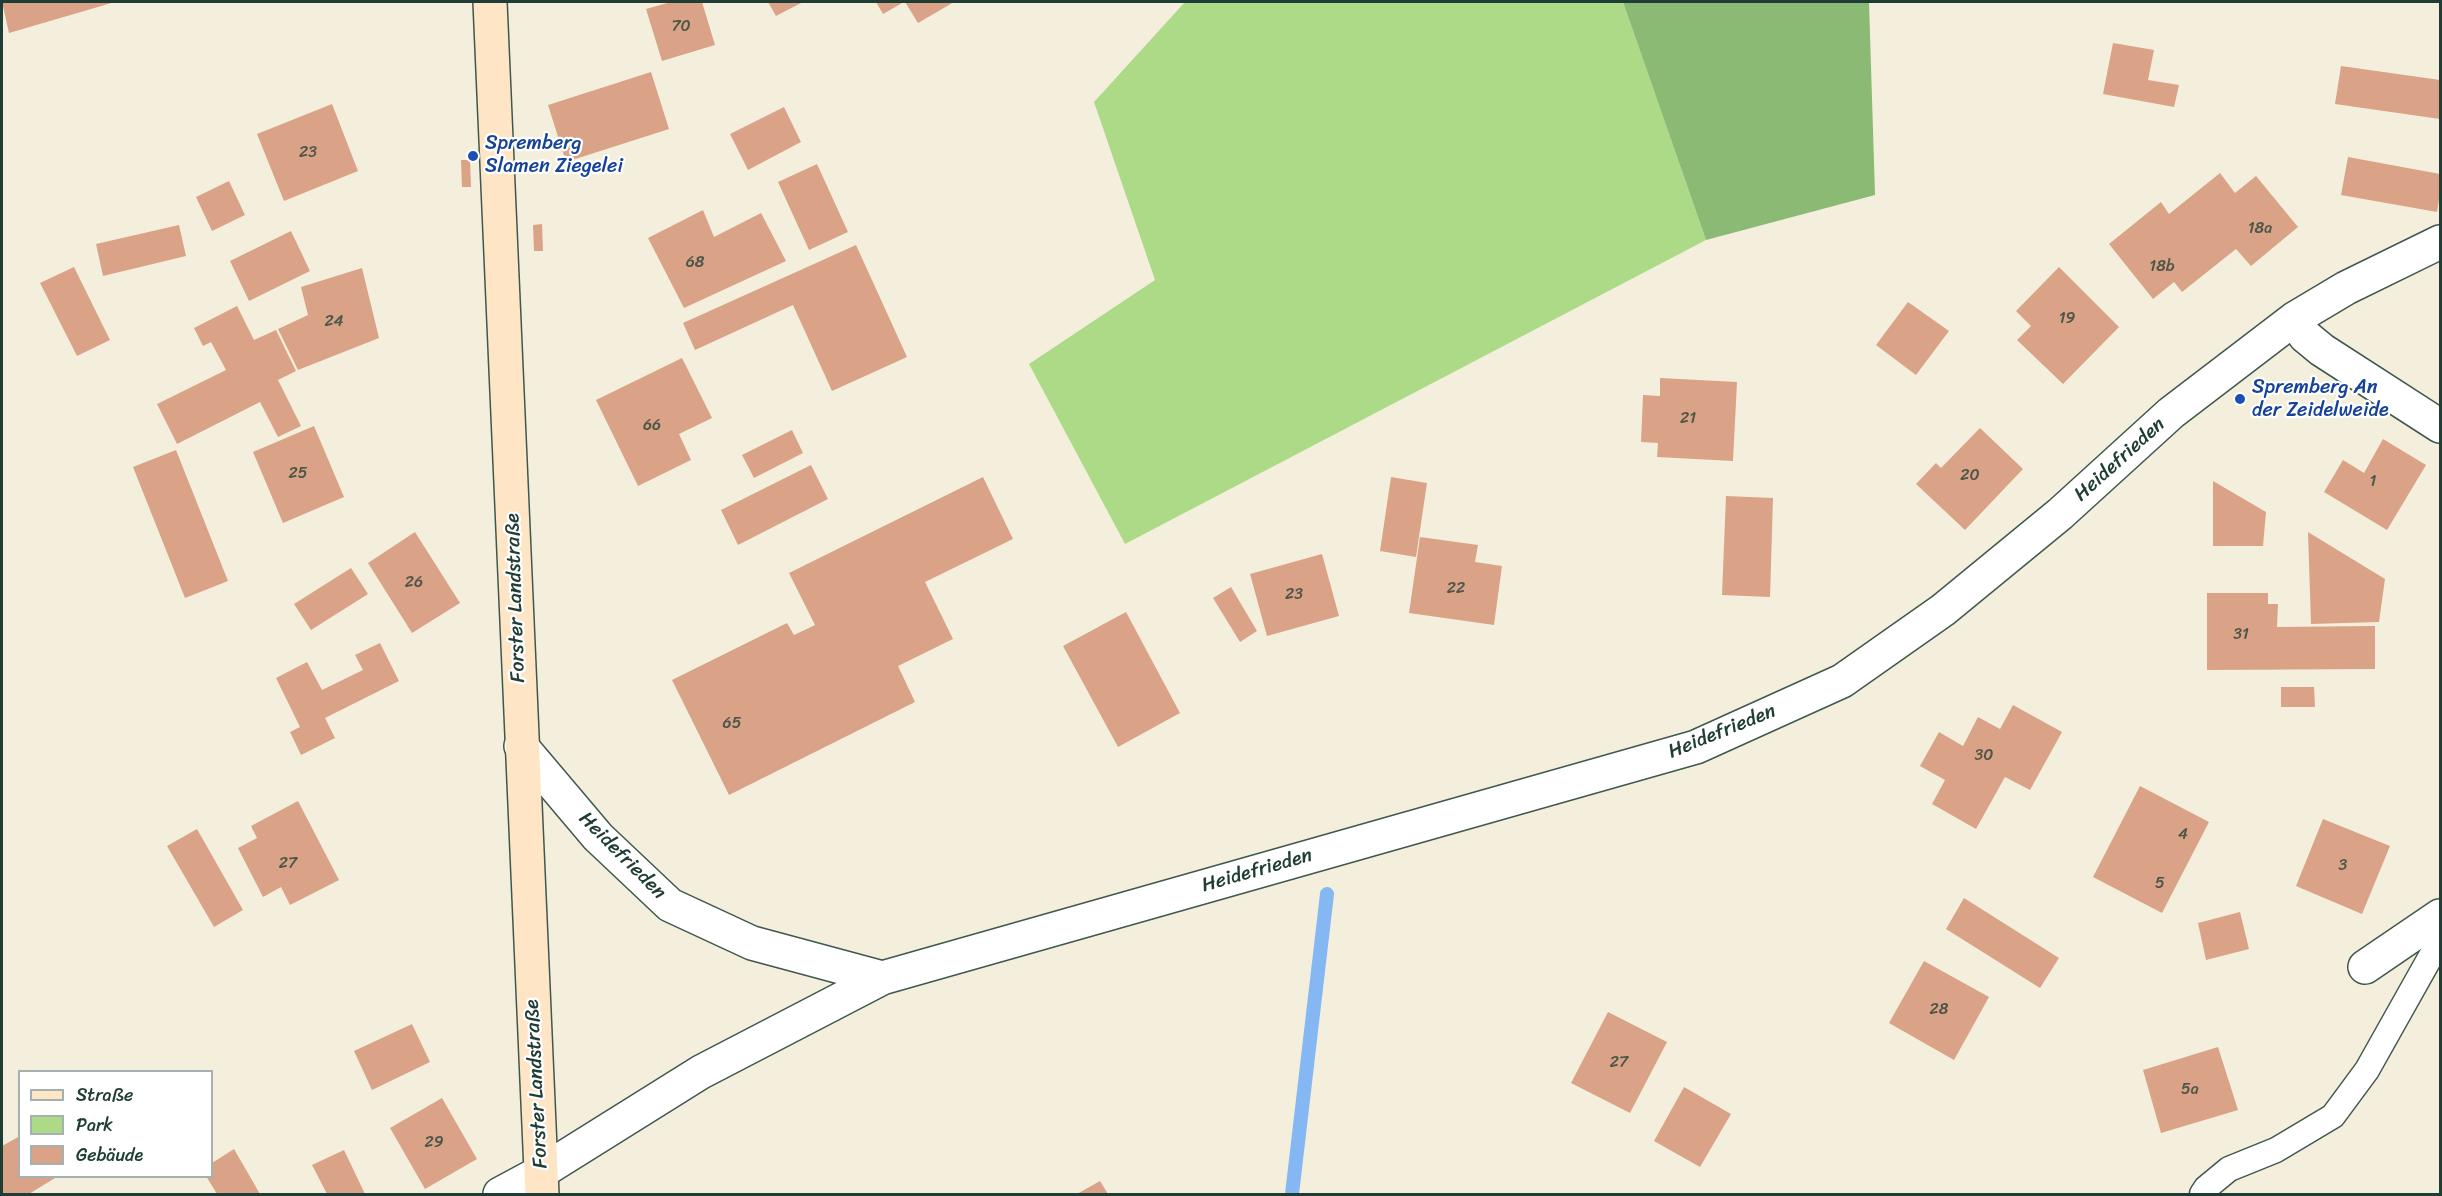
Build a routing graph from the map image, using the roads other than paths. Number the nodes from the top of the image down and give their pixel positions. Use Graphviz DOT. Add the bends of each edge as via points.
graph roads {
  1 [pos="490,2"];
  2 [pos="2440,242"];
  3 [pos="2294,320"];
  4 [pos="2440,426"];
  5 [pos="521,746"];
  6 [pos="2440,916"];
  7 [pos="2440,940"];
  8 [pos="2365,967"];
  9 [pos="882,978"];
  10 [pos="542,1183"];
  11 [pos="500,1194"];
  12 [pos="2202,1194"];
  1 -- 5 [label="main road, Forster Landstraße"];
  2 -- 3 [label="street, Heidefrieden" via="2346,288"];
  3 -- 4 [label="street" via="2322,350"];
  3 -- 9 [label="street, Heidefrieden" via="2171,413 2060,514 1943,610 1842,681 1696,747"];
  5 -- 9 [label="street, Heidefrieden" via="598,837 670,905 752,943"];
  5 -- 10 [label="main road, Forster Landstraße"];
  6 -- 8 [label="street"];
  7 -- 12 [label="lane" via="2367,1070 2332,1116 2276,1150 2229,1169"];
  9 -- 10 [label="street, Heidefrieden" via="701,1072"];
  10 -- 11 [label="street, Heidefrieden"];
}
